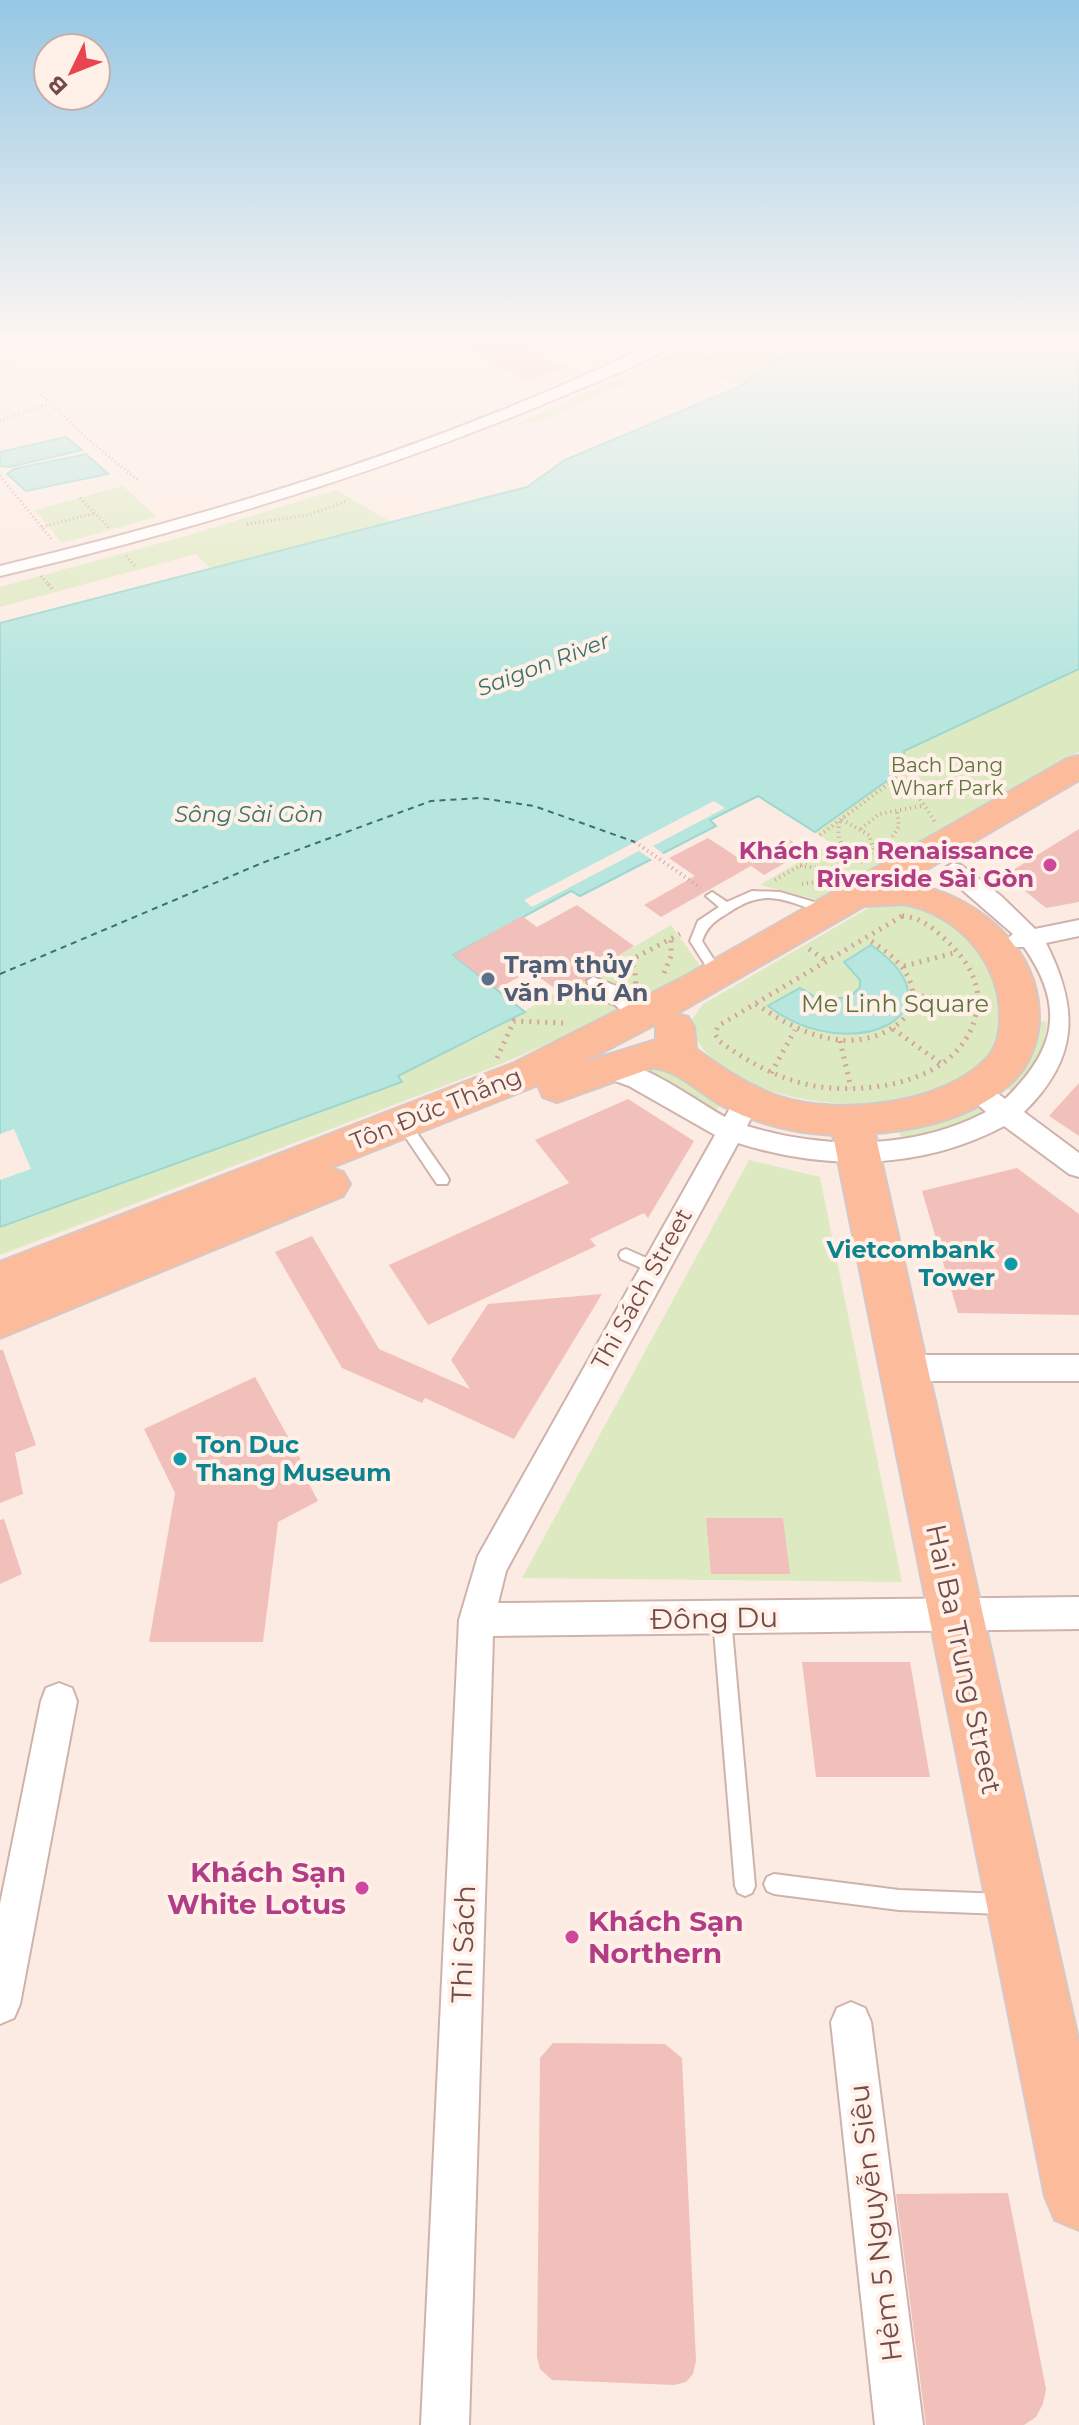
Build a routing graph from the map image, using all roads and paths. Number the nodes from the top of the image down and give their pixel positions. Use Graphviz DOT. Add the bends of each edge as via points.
graph roads {
  1 [pos="109,455"];
  2 [pos="395,455"];
  3 [pos="0,476"];
  4 [pos="138,480"];
  5 [pos="80,498"];
  6 [pos="347,501"];
  7 [pos="95,513"];
  8 [pos="238,524"];
  9 [pos="42,527"];
  10 [pos="114,534"];
  11 [pos="58,548"];
  12 [pos="0,571"];
  13 [pos="38,572"];
  14 [pos="53,590"];
  15 [pos="1079,766"];
  16 [pos="1079,796"];
  17 [pos="922,806"];
  18 [pos="897,810"];
  19 [pos="841,819"];
  20 [pos="936,823"];
  21 [pos="861,829"];
  22 [pos="820,835"];
  23 [pos="635,842"];
  24 [pos="885,847"];
  25 [pos="843,849"];
  26 [pos="799,866"];
  27 [pos="850,880"];
  28 [pos="780,884"];
  29 [pos="794,884"];
  30 [pos="950,887"];
  31 [pos="712,896"];
  32 [pos="726,907"];
  33 [pos="1079,928"];
  34 [pos="867,938"];
  35 [pos="1033,938"];
  36 [pos="671,940"];
  37 [pos="805,945"];
  38 [pos="977,949"];
  39 [pos="629,959"];
  40 [pos="828,962"];
  41 [pos="904,966"];
  42 [pos="706,972"];
  43 [pos="593,981"];
  44 [pos="914,995"];
  45 [pos="566,998"];
  46 [pos="635,1000"];
  47 [pos="979,1003"];
  48 [pos="756,1004"];
  49 [pos="1022,1008"];
  50 [pos="1072,1014"];
  51 [pos="893,1029"];
  52 [pos="562,1030"];
  53 [pos="795,1030"];
  54 [pos="840,1041"];
  55 [pos="508,1054"];
  56 [pos="677,1055"];
  57 [pos="497,1058"];
  58 [pos="483,1064"];
  59 [pos="942,1064"];
  60 [pos="605,1068"];
  61 [pos="975,1090"];
  62 [pos="749,1102"];
  63 [pos="1007,1114"];
  64 [pos="853,1121"];
  65 [pos="421,1150"];
  66 [pos="1079,1167"];
  67 [pos="639,1261"];
  68 [pos="0,1281"];
  69 [pos="0,1319"];
  70 [pos="905,1368"];
  71 [pos="1079,1368"];
  72 [pos="1079,1613"];
  73 [pos="953,1615"];
  74 [pos="722,1618"];
  75 [pos="476,1620"];
  76 [pos="59,1701"];
  77 [pos="774,1884"];
  78 [pos="745,1886"];
  79 [pos="1016,1905"];
  80 [pos="0,2004"];
  81 [pos="851,2022"];
  82 [pos="1079,2196"];
  83 [pos="445,2425"];
  84 [pos="899,2425"];
  1 -- 4 [label="path"];
  2 -- 12 [label="street" via="173,525"];
  3 -- 9 [label="path"];
  5 -- 7 [label="path"];
  6 -- 8 [label="path" via="308,515"];
  7 -- 9 [label="path"];
  7 -- 10 [label="path"];
  9 -- 11 [label="path"];
  13 -- 14 [label="path"];
  15 -- 27 [label="main road, Tôn Đức Thắng"];
  16 -- 30 [label="main road"];
  17 -- 18 [label="path"];
  17 -- 19 [label="path" via="903,773"];
  17 -- 20 [label="path"];
  18 -- 21 [label="path" via="872,818"];
  18 -- 24 [label="path" via="899,826"];
  19 -- 21 [label="path"];
  19 -- 22 [label="path"];
  19 -- 25 [label="path" via="835,834"];
  21 -- 27 [label="path" via="872,842 871,855"];
  23 -- 31 [label="path"];
  25 -- 26 [label="path"];
  25 -- 27 [label="path"];
  26 -- 27 [label="path"];
  26 -- 28 [label="path" via="769,884"];
  27 -- 29 [label="path"];
  27 -- 30 [label="main road" via="899,891"];
  27 -- 32 [label="lane" via="774,896 752,895"];
  27 -- 42 [label="main road, Tôn Đức Thắng"];
  30 -- 35 [label="street"];
  30 -- 38 [label="main road"];
  31 -- 32 [label="lane"];
  32 -- 36 [label="path"];
  32 -- 42 [label="lane" via="702,924 696,941"];
  33 -- 35 [label="street"];
  34 -- 38 [label="path" via="910,916"];
  34 -- 40 [label="path"];
  34 -- 41 [label="path"];
  35 -- 38 [label="street"];
  35 -- 50 [label="street"];
  36 -- 39 [label="path"];
  36 -- 42 [label="path" via="671,956 660,979"];
  37 -- 40 [label="path"];
  38 -- 41 [label="path"];
  38 -- 47 [label="path"];
  38 -- 49 [label="main road" via="1013,976"];
  39 -- 43 [label="path"];
  39 -- 46 [label="path" via="635,970"];
  40 -- 48 [label="path"];
  41 -- 44 [label="path"];
  42 -- 46 [label="main road, Tôn Đức Thắng"];
  42 -- 56 [label="main road" via="674,1021"];
  43 -- 45 [label="path"];
  43 -- 46 [label="lane"];
  44 -- 47 [label="path"];
  44 -- 51 [label="path" via="909,1014"];
  46 -- 65 [label="main road, Tôn Đức Thắng"];
  47 -- 59 [label="path" via="974,1031"];
  48 -- 53 [label="path"];
  48 -- 62 [label="path" via="718,1026 715,1034 739,1056"];
  49 -- 50 [label="street"];
  49 -- 61 [label="main road" via="1021,1026 1007,1057"];
  50 -- 63 [label="street" via="1046,1074"];
  51 -- 54 [label="path" via="864,1040"];
  51 -- 59 [label="path"];
  52 -- 57 [label="path" via="576,1023 514,1021"];
  53 -- 54 [label="path"];
  53 -- 62 [label="path"];
  54 -- 64 [label="path"];
  55 -- 57 [label="path"];
  56 -- 60 [label="main road, Tôn Đức Thắng" via="649,1054"];
  56 -- 62 [label="main road"];
  57 -- 58 [label="path"];
  59 -- 64 [label="path" via="911,1079"];
  60 -- 62 [label="street"];
  60 -- 65 [label="main road, Tôn Đức Thắng"];
  61 -- 63 [label="street"];
  61 -- 64 [label="main road" via="919,1114"];
  62 -- 64 [label="main road" via="783,1114"];
  62 -- 64 [label="path" via="828,1088"];
  62 -- 67 [label="street, Thi Sách Street"];
  63 -- 64 [label="street" via="970,1134 927,1145"];
  63 -- 66 [label="street"];
  64 -- 70 [label="main road, Hai Ba Trung Street"];
  65 -- 68 [label="main road, Tôn Đức Thắng"];
  65 -- 69 [label="main road, Tôn Đức Thắng"];
  67 -- 75 [label="street, Thi Sách" via="490,1567"];
  70 -- 71 [label="street"];
  70 -- 73 [label="main road, Hai Ba Trung Street"];
  72 -- 73 [label="street, Đông Du"];
  73 -- 74 [label="street, Đông Du"];
  73 -- 79 [label="main road, Hai Ba Trung Street"];
  74 -- 75 [label="street, Đông Du"];
  74 -- 78 [label="lane"];
  75 -- 83 [label="street, Thi Sách"];
  76 -- 80 [label="street"];
  77 -- 79 [label="lane" via="899,1900"];
  79 -- 82 [label="main road, Hai Ba Trung Street"];
  81 -- 84 [label="street, Hẻm 5 Nguyễn Siêu"];
}
